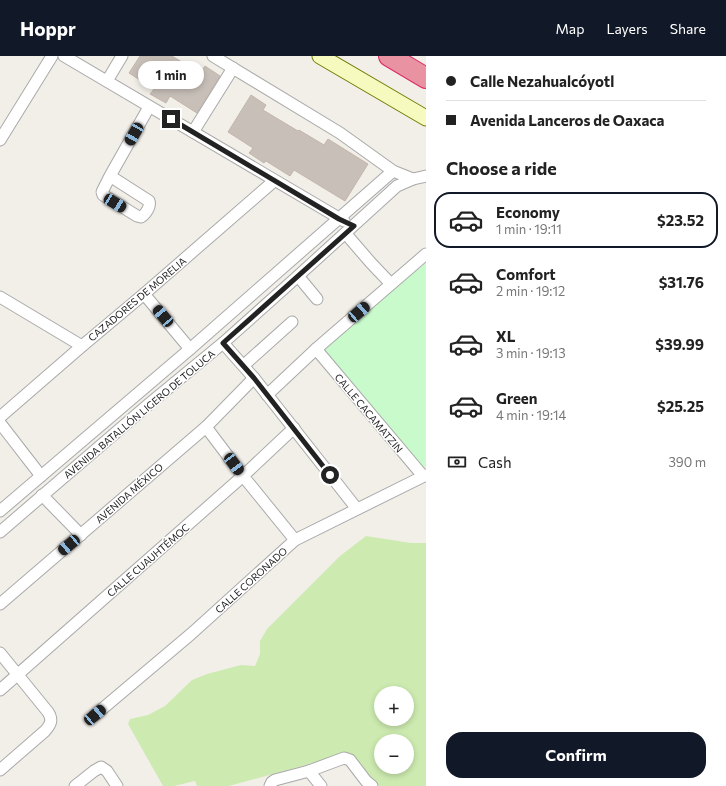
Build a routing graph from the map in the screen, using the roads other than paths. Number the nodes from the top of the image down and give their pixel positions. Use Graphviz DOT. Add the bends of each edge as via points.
graph roads {
  1 [pos="52,56"];
  2 [pos="64,56"];
  3 [pos="122,56"];
  4 [pos="213,56"];
  5 [pos="320,56"];
  6 [pos="389,56"];
  7 [pos="233,68"];
  8 [pos="426,78"];
  9 [pos="107,81"];
  10 [pos="149,107"];
  11 [pos="426,118"];
  12 [pos="193,132"];
  13 [pos="0,140"];
  14 [pos="393,171"];
  15 [pos="110,176"];
  16 [pos="426,176"];
  17 [pos="413,179"];
  18 [pos="274,181"];
  19 [pos="339,219"];
  20 [pos="350,230"];
  21 [pos="426,254"];
  22 [pos="298,276"];
  23 [pos="391,284"];
  24 [pos="144,294"];
  25 [pos="0,297"];
  26 [pos="317,299"];
  27 [pos="292,322"];
  28 [pos="223,343"];
  29 [pos="82,346"];
  30 [pos="190,349"];
  31 [pos="316,349"];
  32 [pos="244,365"];
  33 [pos="254,378"];
  34 [pos="267,394"];
  35 [pos="0,417"];
  36 [pos="0,423"];
  37 [pos="206,427"];
  38 [pos="294,428"];
  39 [pos="425,475"];
  40 [pos="41,476"];
  41 [pos="243,476"];
  42 [pos="42,495"];
  43 [pos="357,510"];
  44 [pos="0,511"];
  45 [pos="0,532"];
  46 [pos="81,535"];
  47 [pos="295,540"];
  48 [pos="0,604"];
  49 [pos="0,653"];
  50 [pos="17,674"];
  51 [pos="0,690"];
  52 [pos="95,715"];
  53 [pos="0,770"];
  54 [pos="309,771"];
  55 [pos="76,785"];
  56 [pos="270,785"];
  57 [pos="118,786"];
  58 [pos="321,786"];
  59 [pos="372,786"];
  1 -- 13 [label="street"];
  2 -- 9 [label="street"];
  3 -- 9 [label="street"];
  4 -- 7 [label="street"];
  5 -- 11 [label="main road"];
  6 -- 8 [label="highway"];
  7 -- 12 [label="street"];
  7 -- 14 [label="street" via="340,133"];
  9 -- 10 [label="street"];
  10 -- 12 [label="street"];
  10 -- 15 [label="street"];
  12 -- 18 [label="street"];
  14 -- 17 [label="street"];
  14 -- 19 [label="street, AVENIDA BATALLÓN LIGERO DE TOLUCA"];
  16 -- 17 [label="street, AVENIDA BATALLÓN LIGERO DE TOLUCA"];
  17 -- 20 [label="street, AVENIDA BATALLÓN LIGERO DE TOLUCA" via="397,186"];
  18 -- 19 [label="street"];
  18 -- 24 [label="street, CAZADORES DE MORELIA"];
  19 -- 20 [label="street"];
  19 -- 30 [label="street, AVENIDA BATALLÓN LIGERO DE TOLUCA"];
  20 -- 22 [label="street, AVENIDA BATALLÓN LIGERO DE TOLUCA"];
  20 -- 23 [label="street" via="371,263"];
  21 -- 23 [label="street"];
  22 -- 26 [label="street"];
  22 -- 28 [label="street, AVENIDA BATALLÓN LIGERO DE TOLUCA"];
  23 -- 31 [label="street"];
  24 -- 29 [label="street, CAZADORES DE MORELIA"];
  24 -- 30 [label="street"];
  25 -- 29 [label="street"];
  27 -- 32 [label="street"];
  28 -- 32 [label="street"];
  28 -- 42 [label="street, AVENIDA BATALLÓN LIGERO DE TOLUCA"];
  29 -- 35 [label="street, CAZADORES DE MORELIA"];
  30 -- 40 [label="street, AVENIDA BATALLÓN LIGERO DE TOLUCA"];
  31 -- 34 [label="street"];
  31 -- 39 [label="street, CALLE CACAMATZIN"];
  32 -- 33 [label="street"];
  33 -- 34 [label="street"];
  33 -- 37 [label="street, AVENIDA MÉXICO"];
  34 -- 38 [label="street"];
  36 -- 40 [label="street"];
  37 -- 41 [label="street"];
  37 -- 46 [label="street, AVENIDA MÉXICO"];
  38 -- 41 [label="street, CALLE CUAUHTÉMOC"];
  38 -- 43 [label="street"];
  39 -- 43 [label="street, CALLE CORONADO"];
  40 -- 44 [label="street, AVENIDA BATALLÓN LIGERO DE TOLUCA"];
  41 -- 47 [label="street"];
  41 -- 50 [label="street, CALLE CUAUHTÉMOC"];
  42 -- 45 [label="street, AVENIDA BATALLÓN LIGERO DE TOLUCA"];
  42 -- 46 [label="street"];
  43 -- 47 [label="street, CALLE CORONADO"];
  46 -- 48 [label="street, AVENIDA MÉXICO"];
  47 -- 52 [label="street, CALLE CORONADO" via="191,634"];
  49 -- 50 [label="street"];
  50 -- 51 [label="street, CALLE CUAUHTÉMOC"];
  50 -- 53 [label="street" via="51,716 52,722"];
  54 -- 56 [label="street" via="275,780"];
  54 -- 58 [label="street"];
  54 -- 59 [label="street" via="341,758 346,759 350,760"];
  55 -- 57 [label="street" via="101,767"];
}
